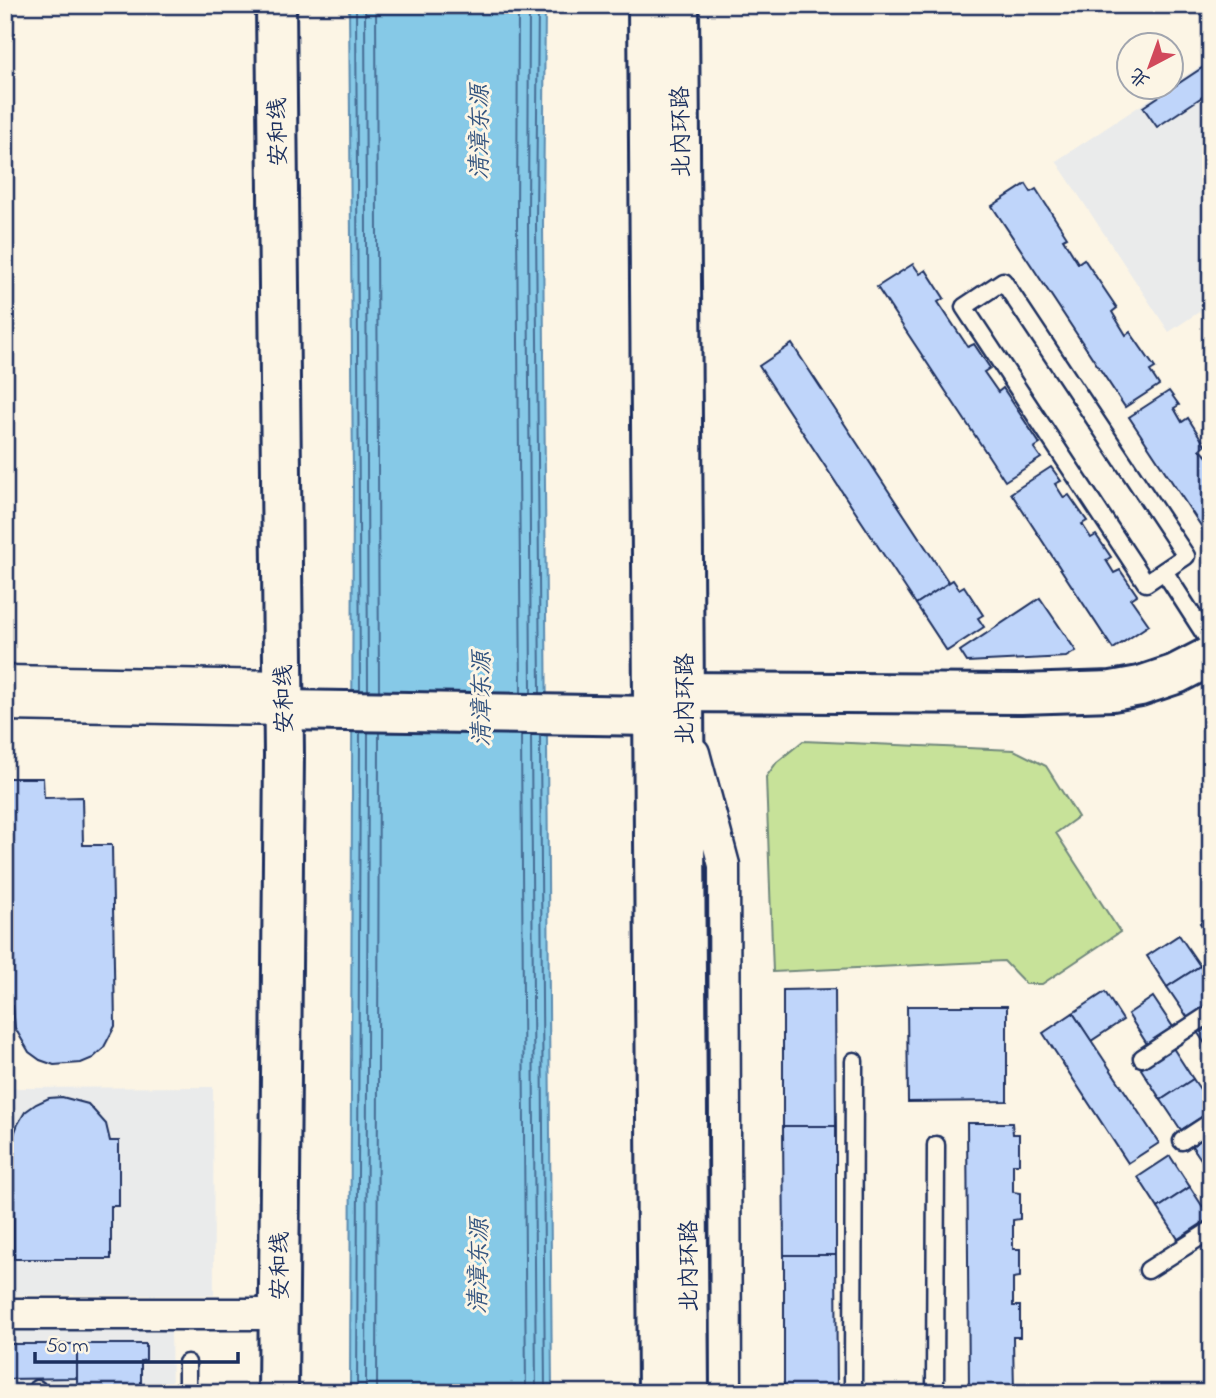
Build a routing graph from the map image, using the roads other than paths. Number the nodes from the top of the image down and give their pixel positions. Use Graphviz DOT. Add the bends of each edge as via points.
graph roads {
  1 [pos="276,5"];
  2 [pos="648,5"];
  3 [pos="679,5"];
  4 [pos="1164,571"];
  5 [pos="1211,644"];
  6 [pos="1211,656"];
  7 [pos="5,681"];
  8 [pos="1211,684"];
  9 [pos="283,698"];
  10 [pos="669,704"];
  11 [pos="5,705"];
  12 [pos="1211,1013"];
  13 [pos="1142,1058"];
  14 [pos="854,1061"];
  15 [pos="1211,1122"];
  16 [pos="1182,1141"];
  17 [pos="936,1145"];
  18 [pos="1211,1230"];
  19 [pos="1148,1270"];
  20 [pos="5,1314"];
  21 [pos="279,1314"];
  22 [pos="187,1363"];
  23 [pos="187,1393"];
  24 [pos="278,1393"];
  25 [pos="658,1393"];
  26 [pos="689,1393"];
  27 [pos="726,1393"];
  28 [pos="853,1393"];
  29 [pos="935,1393"];
  1 -- 9 [label="main road, 安和线"];
  2 -- 10 [label="main road, 北内环路"];
  3 -- 10 [label="main road, 北内环路"];
  4 -- 4 [label="lane" via="1186,556 1003,281 964,307 1146,583"];
  4 -- 5 [label="lane"];
  6 -- 10 [label="main road" via="1176,674 1112,691"];
  7 -- 9 [label="street"];
  8 -- 10 [label="main road" via="1146,710 1114,716 1021,719"];
  9 -- 10 [label="main road"];
  9 -- 11 [label="street"];
  9 -- 21 [label="main road, 安和线"];
  10 -- 25 [label="main road, 北内环路"];
  10 -- 26 [label="main road, 北内环路"];
  10 -- 27 [label="street" via="724,865"];
  12 -- 13 [label="lane"];
  14 -- 28 [label="lane"];
  15 -- 16 [label="lane"];
  17 -- 29 [label="lane"];
  18 -- 19 [label="lane"];
  20 -- 21 [label="street"];
  21 -- 24 [label="main road, 安和线"];
  22 -- 23 [label="lane"];
}
